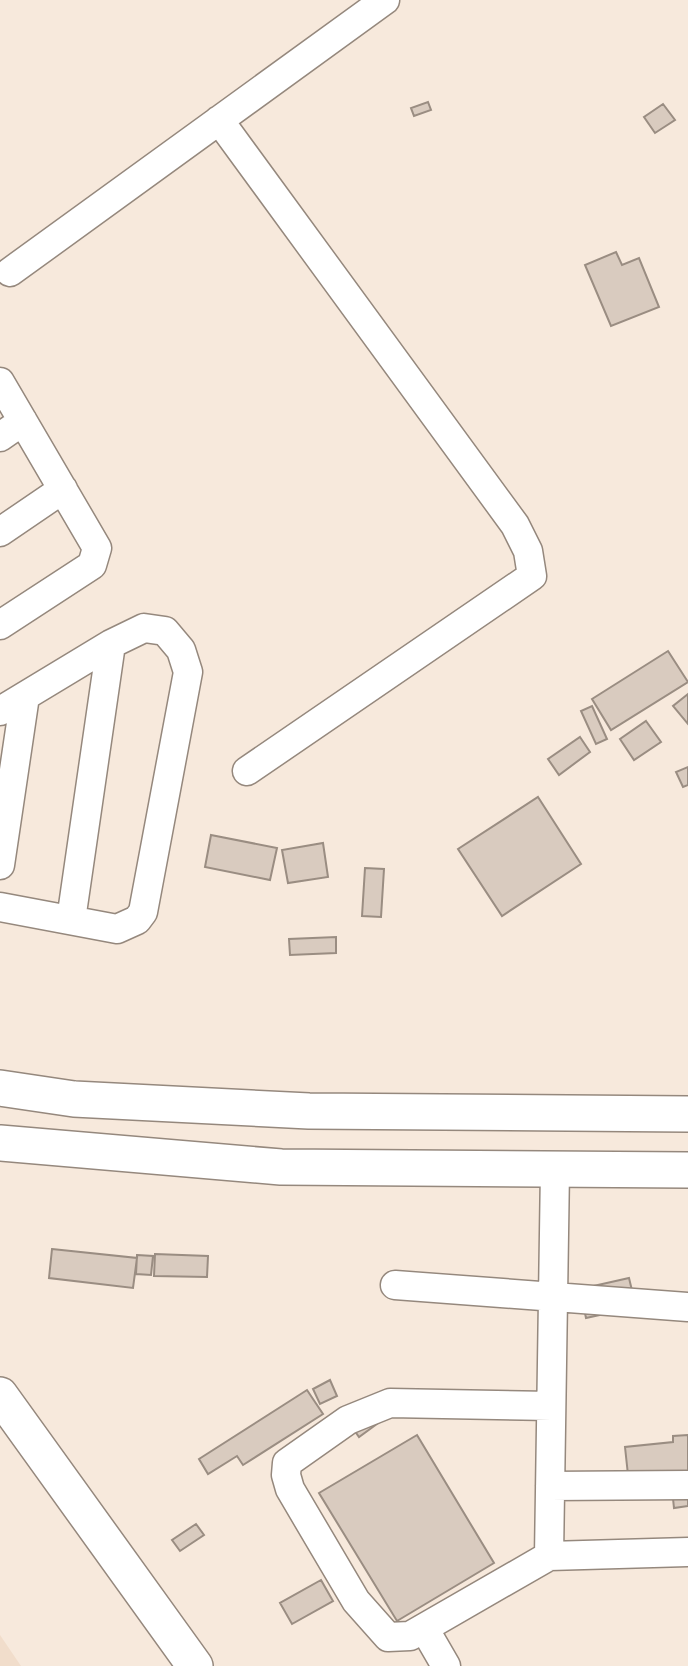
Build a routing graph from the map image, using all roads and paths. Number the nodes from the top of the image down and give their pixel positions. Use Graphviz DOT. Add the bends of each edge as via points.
graph roads {
  1 [pos="385,0"];
  2 [pos="219,120"];
  3 [pos="3,268"];
  4 [pos="0,382"];
  5 [pos="23,421"];
  6 [pos="0,437"];
  7 [pos="63,489"];
  8 [pos="0,533"];
  9 [pos="0,625"];
  10 [pos="111,643"];
  11 [pos="25,696"];
  12 [pos="0,711"];
  13 [pos="247,771"];
  14 [pos="0,865"];
  15 [pos="0,907"];
  16 [pos="71,920"];
  17 [pos="0,1088"];
  18 [pos="688,1114"];
  19 [pos="0,1143"];
  20 [pos="555,1169"];
  21 [pos="688,1170"];
  22 [pos="395,1285"];
  23 [pos="554,1298"];
  24 [pos="688,1307"];
  25 [pos="0,1395"];
  26 [pos="551,1406"];
  27 [pos="688,1485"];
  28 [pos="550,1486"];
  29 [pos="688,1552"];
  30 [pos="548,1556"];
  31 [pos="424,1628"];
  32 [pos="195,1666"];
  33 [pos="446,1666"];
  1 -- 2 [label="lane"];
  2 -- 3 [label="lane"];
  2 -- 13 [label="lane" via="514,525 528,551 532,576"];
  4 -- 5 [label="lane"];
  5 -- 6 [label="lane"];
  5 -- 7 [label="lane"];
  7 -- 8 [label="lane"];
  7 -- 9 [label="lane" via="97,548 92,565"];
  10 -- 11 [label="lane"];
  10 -- 16 [label="lane"];
  10 -- 16 [label="lane" via="144,628 165,631 181,650 188,672 143,912 117,929"];
  11 -- 12 [label="lane"];
  11 -- 14 [label="lane"];
  15 -- 16 [label="lane"];
  17 -- 18 [label="main road" via="74,1099 309,1111"];
  19 -- 20 [label="main road" via="281,1167"];
  20 -- 21 [label="main road"];
  20 -- 23 [label="lane"];
  22 -- 23 [label="lane"];
  23 -- 24 [label="lane"];
  23 -- 26 [label="lane"];
  25 -- 32 [label="main road"];
  26 -- 28 [label="lane"];
  26 -- 31 [label="lane" via="390,1403 348,1420 287,1463 290,1489 356,1601 388,1637 410,1636"];
  27 -- 28 [label="lane"];
  28 -- 30 [label="lane"];
  29 -- 30 [label="lane"];
  30 -- 31 [label="lane"];
  31 -- 33 [label="lane"];
}
